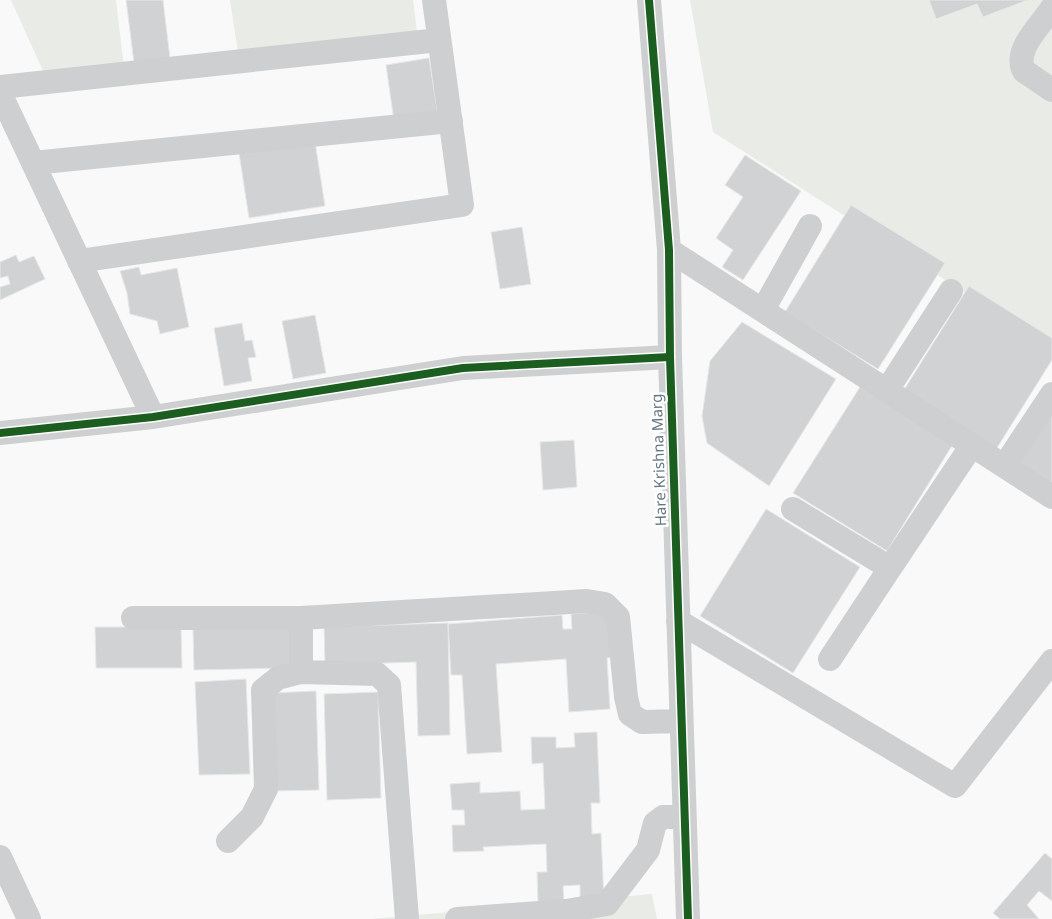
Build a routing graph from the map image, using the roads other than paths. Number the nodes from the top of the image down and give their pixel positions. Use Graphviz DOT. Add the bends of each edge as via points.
graph roads {
  1 [pos="434,0"];
  2 [pos="649,0"];
  3 [pos="1052,8"];
  4 [pos="439,40"];
  5 [pos="0,87"];
  6 [pos="1052,90"];
  7 [pos="0,93"];
  8 [pos="451,121"];
  9 [pos="33,163"];
  10 [pos="810,226"];
  11 [pos="669,250"];
  12 [pos="79,261"];
  13 [pos="951,291"];
  14 [pos="763,310"];
  15 [pos="670,357"];
  16 [pos="887,390"];
  17 [pos="1052,394"];
  18 [pos="152,417"];
  19 [pos="0,433"];
  20 [pos="972,444"];
  21 [pos="1005,465"];
  22 [pos="1052,497"];
  23 [pos="793,509"];
  24 [pos="890,568"];
  25 [pos="134,618"];
  26 [pos="301,618"];
  27 [pos="678,621"];
  28 [pos="830,659"];
  29 [pos="1052,661"];
  30 [pos="301,672"];
  31 [pos="681,721"];
  32 [pos="684,817"];
  33 [pos="228,841"];
  34 [pos="0,858"];
  35 [pos="29,919"];
  36 [pos="407,919"];
  37 [pos="457,919"];
  38 [pos="688,919"];
  1 -- 4 [label="street"];
  2 -- 11 [label="street, Hare Krishna Marg"];
  3 -- 6 [label="street" via="1020,59 1024,71"];
  4 -- 5 [label="street"];
  4 -- 8 [label="street"];
  7 -- 9 [label="street"];
  8 -- 9 [label="street"];
  8 -- 12 [label="street" via="462,204"];
  9 -- 12 [label="street"];
  10 -- 14 [label="street"];
  11 -- 14 [label="street"];
  11 -- 15 [label="street, Hare Krishna Marg"];
  12 -- 18 [label="street"];
  13 -- 16 [label="street"];
  14 -- 16 [label="street"];
  15 -- 18 [label="street" via="463,368"];
  15 -- 27 [label="street, Hare Krishna Marg"];
  16 -- 20 [label="street"];
  17 -- 21 [label="street"];
  18 -- 19 [label="street"];
  20 -- 21 [label="street"];
  20 -- 24 [label="street"];
  21 -- 22 [label="street"];
  23 -- 24 [label="street"];
  24 -- 28 [label="street"];
  25 -- 26 [label="street"];
  26 -- 30 [label="street"];
  26 -- 31 [label="street" via="587,601 605,604 618,617 630,714 642,722"];
  27 -- 29 [label="street" via="955,786"];
  27 -- 31 [label="street, Hare Krishna Marg"];
  30 -- 33 [label="street" via="278,678 263,690 266,789 252,817"];
  30 -- 36 [label="street" via="377,674 389,685"];
  31 -- 32 [label="street, Hare Krishna Marg"];
  32 -- 37 [label="street" via="662,817 655,823 648,850 607,904 566,911"];
  32 -- 38 [label="street, Hare Krishna Marg"];
  34 -- 35 [label="street"];
}
